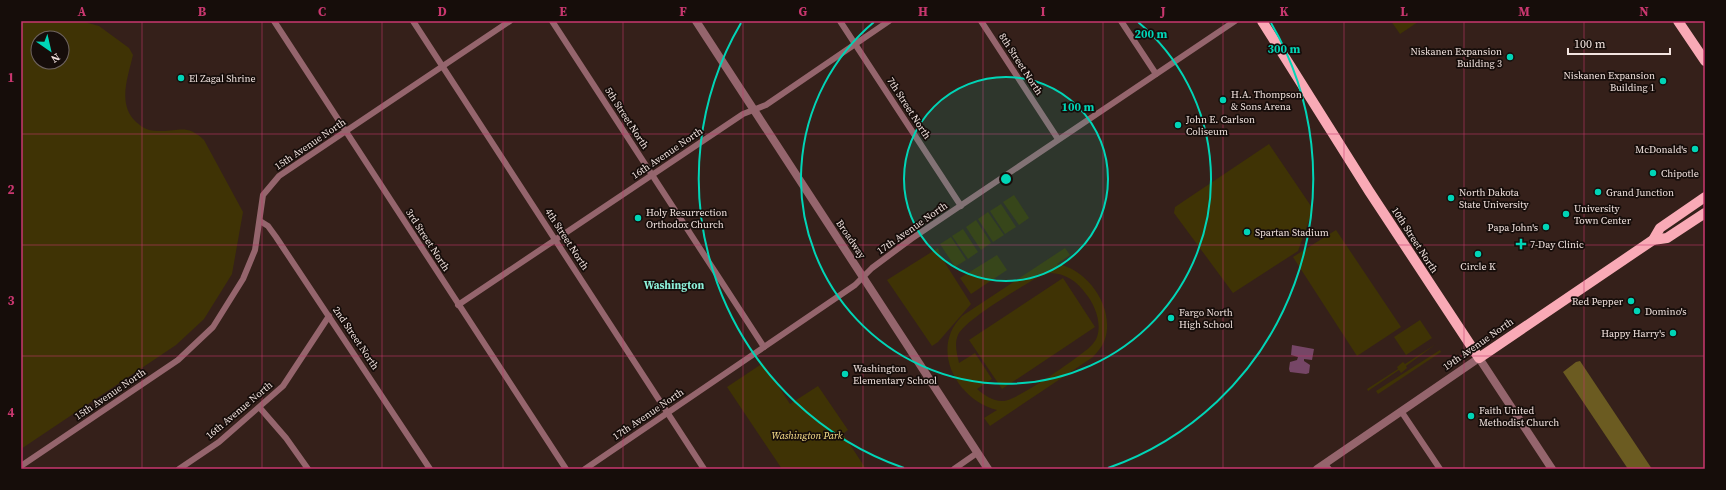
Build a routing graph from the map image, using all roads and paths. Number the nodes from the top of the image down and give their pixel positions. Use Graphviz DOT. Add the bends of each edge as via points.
graph roads {
  1 [pos="274,21"];
  2 [pos="413,21"];
  3 [pos="510,21"];
  4 [pos="552,21"];
  5 [pos="696,21"];
  6 [pos="840,21"];
  7 [pos="889,21"];
  8 [pos="981,21"];
  9 [pos="1121,21"];
  10 [pos="1235,21"];
  11 [pos="1262,21"];
  12 [pos="1678,21"];
  13 [pos="855,44"];
  14 [pos="1705,61"];
  15 [pos="442,67"];
  16 [pos="1156,74"];
  17 [pos="753,109"];
  18 [pos="346,132"];
  19 [pos="1058,139"];
  20 [pos="653,175"];
  21 [pos="1705,196"];
  22 [pos="961,206"];
  23 [pos="1705,213"];
  24 [pos="260,221"];
  25 [pos="555,240"];
  26 [pos="1653,240"];
  27 [pos="864,277"];
  28 [pos="458,305"];
  29 [pos="329,316"];
  30 [pos="764,347"];
  31 [pos="1479,358"];
  32 [pos="260,408"];
  33 [pos="1401,411"];
  34 [pos="668,413"];
  35 [pos="977,453"];
  36 [pos="21,466"];
  37 [pos="1327,466"];
  38 [pos="179,469"];
  39 [pos="308,469"];
  40 [pos="430,469"];
  41 [pos="566,469"];
  42 [pos="585,469"];
  43 [pos="704,469"];
  44 [pos="954,469"];
  45 [pos="988,469"];
  46 [pos="1317,469"];
  47 [pos="1440,469"];
  48 [pos="1552,469"];
  1 -- 18 [label="street, 3rd Street North"];
  2 -- 15 [label="street, 4th Street North"];
  3 -- 15 [label="street, 15th Avenue North"];
  4 -- 20 [label="street, 5th Street North"];
  5 -- 17 [label="street, Broadway"];
  6 -- 13 [label="street, 7th Street North"];
  7 -- 13 [label="street, 16th Avenue North"];
  8 -- 19 [label="street, 8th Street North"];
  9 -- 16 [label="street"];
  10 -- 16 [label="street, 17th Avenue North"];
  11 -- 31 [label="main road, 10th Street North" via="1369,191"];
  12 -- 14 [label="main road"];
  13 -- 17 [label="street, 16th Avenue North" via="766,105"];
  13 -- 22 [label="street, 7th Street North"];
  15 -- 18 [label="street, 15th Avenue North"];
  15 -- 25 [label="street, 4th Street North"];
  16 -- 19 [label="street, 17th Avenue North"];
  17 -- 20 [label="street, 16th Avenue North"];
  17 -- 27 [label="street, Broadway"];
  18 -- 24 [label="street, 15th Avenue North" via="268,186 262,195"];
  18 -- 28 [label="street, 3rd Street North"];
  19 -- 22 [label="street, 17th Avenue North"];
  20 -- 25 [label="street, 16th Avenue North"];
  20 -- 30 [label="street, 5th Street North"];
  21 -- 26 [label="main road, 19th Avenue North" via="1660,228"];
  22 -- 27 [label="street, 17th Avenue North" via="911,239"];
  23 -- 26 [label="main road, 19th Avenue North" via="1667,238"];
  24 -- 29 [label="street, 2nd Street North" via="268,226 276,237"];
  24 -- 36 [label="street, 15th Avenue North" via="255,250 243,280 209,331 178,360"];
  25 -- 28 [label="street, 16th Avenue North"];
  25 -- 34 [label="street, 4th Street North"];
  26 -- 31 [label="main road, 19th Avenue North"];
  27 -- 30 [label="street, 17th Avenue North"];
  27 -- 35 [label="street, Broadway"];
  28 -- 41 [label="street, 3rd Street North"];
  29 -- 32 [label="street, 16th Avenue North" via="283,386"];
  29 -- 40 [label="street, 2nd Street North"];
  30 -- 34 [label="street, 17th Avenue North"];
  31 -- 33 [label="street, 19th Avenue North"];
  31 -- 48 [label="street, 10th Street North"];
  32 -- 38 [label="street, 16th Avenue North" via="219,442"];
  32 -- 39 [label="street"];
  33 -- 37 [label="street, 19th Avenue North"];
  33 -- 47 [label="street"];
  34 -- 42 [label="street, 17th Avenue North"];
  34 -- 43 [label="street, 4th Street North"];
  35 -- 44 [label="street"];
  35 -- 45 [label="street, Broadway"];
  37 -- 46 [label="street, 19th Avenue North"];
}
